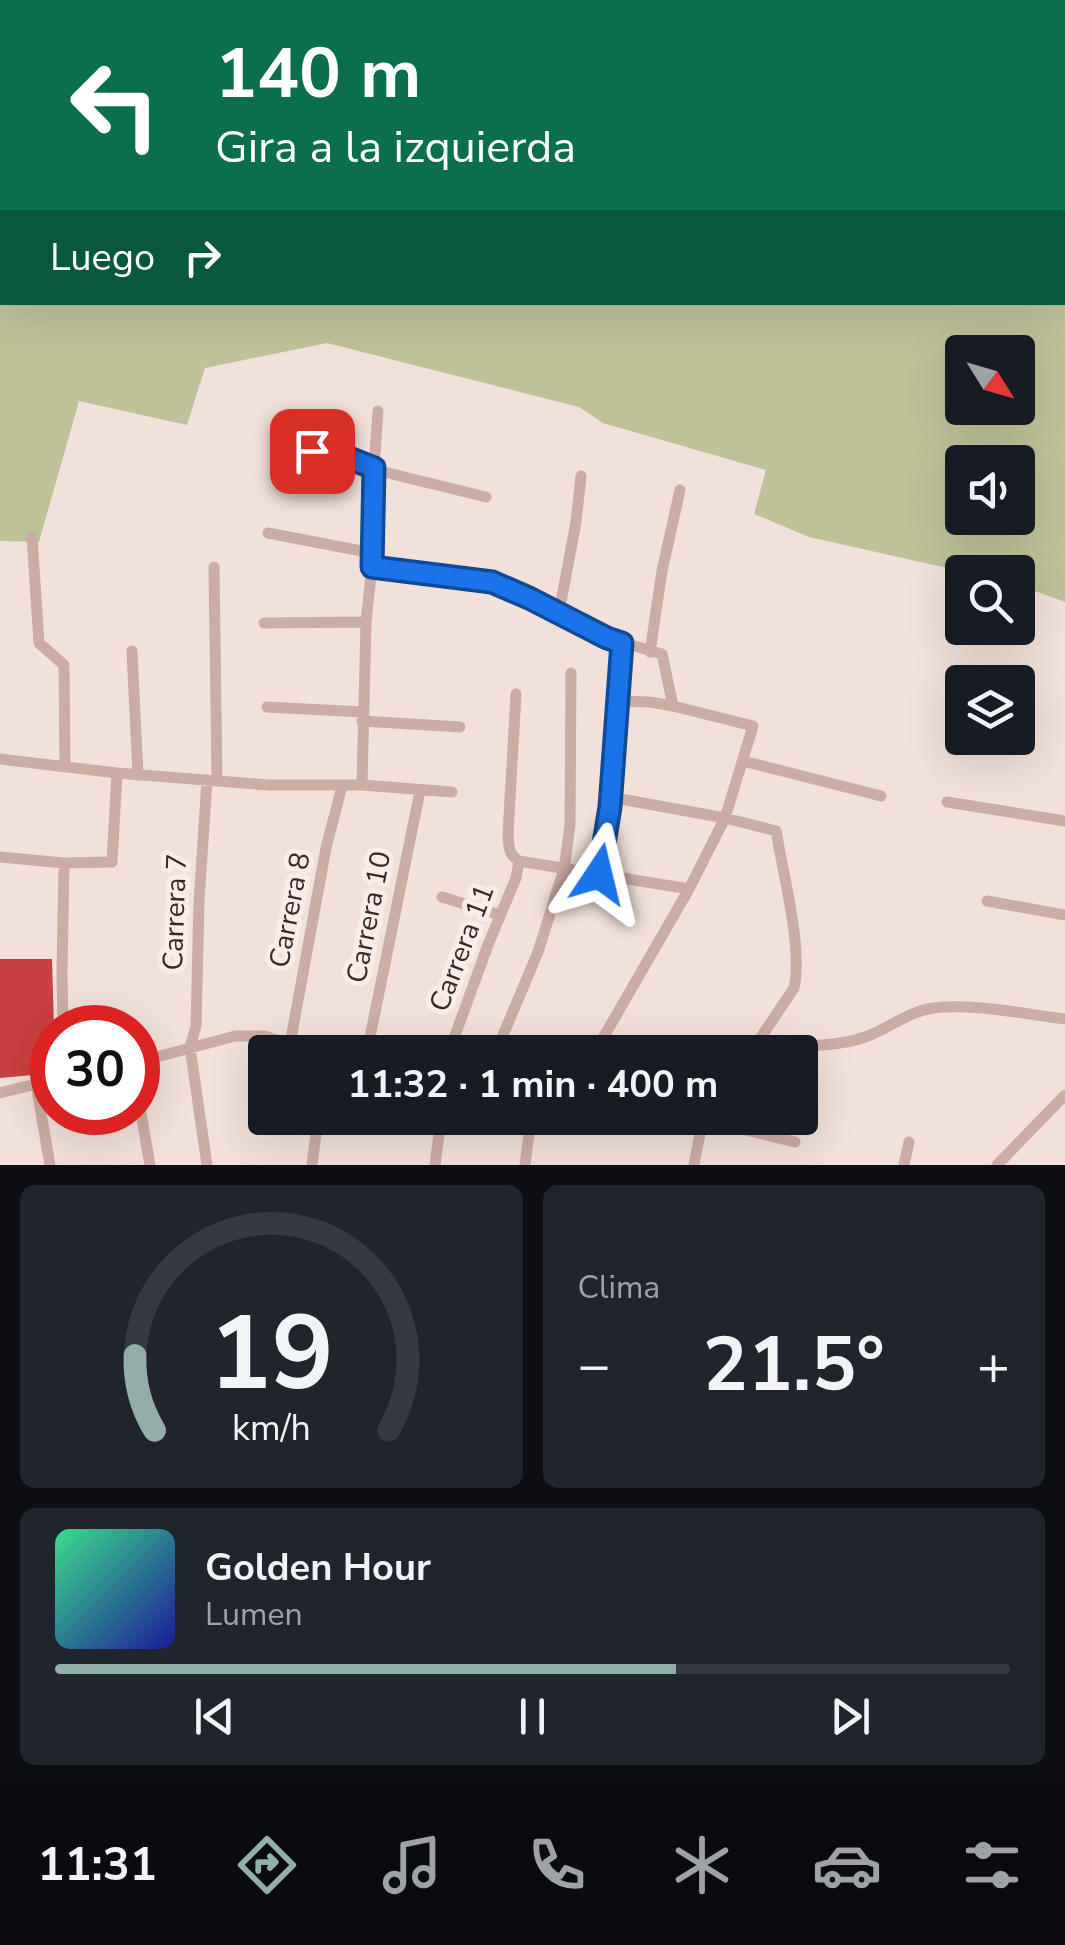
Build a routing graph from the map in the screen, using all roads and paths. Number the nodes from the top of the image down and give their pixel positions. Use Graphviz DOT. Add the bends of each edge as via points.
graph roads {
  1 [pos="378,412"];
  2 [pos="279,445"];
  3 [pos="374,468"];
  4 [pos="581,476"];
  5 [pos="680,490"];
  6 [pos="486,497"];
  7 [pos="268,533"];
  8 [pos="32,537"];
  9 [pos="372,560"];
  10 [pos="214,567"];
  11 [pos="558,613"];
  12 [pos="264,622"];
  13 [pos="366,622"];
  14 [pos="622,643"];
  15 [pos="132,652"];
  16 [pos="650,652"];
  17 [pos="570,673"];
  18 [pos="516,694"];
  19 [pos="618,701"];
  20 [pos="673,706"];
  21 [pos="268,707"];
  22 [pos="362,716"];
  23 [pos="460,727"];
  24 [pos="0,759"];
  25 [pos="743,760"];
  26 [pos="65,766"];
  27 [pos="117,773"];
  28 [pos="138,775"];
  29 [pos="212,780"];
  30 [pos="362,784"];
  31 [pos="342,786"];
  32 [pos="420,791"];
  33 [pos="452,792"];
  34 [pos="881,796"];
  35 [pos="610,797"];
  36 [pos="946,802"];
  37 [pos="725,818"];
  38 [pos="1065,821"];
  39 [pos="0,856"];
  40 [pos="520,861"];
  41 [pos="64,863"];
  42 [pos="564,868"];
  43 [pos="599,874"];
  44 [pos="689,888"];
  45 [pos="442,897"];
  46 [pos="987,901"];
  47 [pos="1065,915"];
  48 [pos="500,916"];
  49 [pos="63,1005"];
  50 [pos="1065,1019"];
  51 [pos="292,1035"];
  52 [pos="370,1035"];
  53 [pos="455,1035"];
  54 [pos="503,1035"];
  55 [pos="605,1035"];
  56 [pos="762,1035"];
  57 [pos="248,1036"];
  58 [pos="818,1046"];
  59 [pos="190,1047"];
  60 [pos="160,1056"];
  61 [pos="30,1086"];
  62 [pos="0,1093"];
  63 [pos="1065,1095"];
  64 [pos="45,1135"];
  65 [pos="145,1135"];
  66 [pos="316,1135"];
  67 [pos="438,1135"];
  68 [pos="529,1135"];
  69 [pos="698,1135"];
  70 [pos="768,1135"];
  71 [pos="795,1142"];
  72 [pos="909,1142"];
  73 [pos="50,1165"];
  74 [pos="150,1165"];
  75 [pos="207,1165"];
  76 [pos="312,1165"];
  77 [pos="434,1165"];
  78 [pos="525,1165"];
  79 [pos="694,1165"];
  80 [pos="904,1165"];
  81 [pos="997,1165"];
  1 -- 3 [label="street"];
  2 -- 3 [label="street"];
  3 -- 6 [label="street"];
  3 -- 9 [label="street"];
  4 -- 11 [label="street"];
  5 -- 16 [label="street"];
  7 -- 9 [label="street"];
  8 -- 26 [label="street" via="39,642 64,664"];
  9 -- 11 [label="street" via="492,582"];
  9 -- 13 [label="street"];
  10 -- 29 [label="street, Carrera 7"];
  11 -- 14 [label="street"];
  12 -- 13 [label="street"];
  13 -- 22 [label="street"];
  14 -- 16 [label="street"];
  14 -- 19 [label="street"];
  15 -- 28 [label="street"];
  16 -- 20 [label="street" via="662,654"];
  17 -- 42 [label="street"];
  18 -- 40 [label="street" via="508,834 509,852"];
  19 -- 20 [label="street"];
  19 -- 35 [label="street"];
  20 -- 25 [label="street" via="753,726"];
  21 -- 22 [label="street"];
  22 -- 23 [label="street"];
  22 -- 30 [label="street"];
  24 -- 26 [label="street"];
  25 -- 34 [label="street"];
  25 -- 37 [label="street"];
  26 -- 27 [label="street"];
  27 -- 28 [label="street"];
  27 -- 41 [label="street" via="112,862"];
  28 -- 29 [label="street"];
  29 -- 31 [label="street"];
  29 -- 59 [label="street, Carrera 7"];
  30 -- 31 [label="street"];
  30 -- 32 [label="street"];
  31 -- 51 [label="street, Carrera 8"];
  32 -- 33 [label="street"];
  32 -- 52 [label="street, Carrera 10"];
  35 -- 37 [label="street"];
  35 -- 43 [label="street"];
  36 -- 38 [label="street"];
  37 -- 44 [label="street"];
  37 -- 56 [label="street" via="776,831 797,976"];
  39 -- 41 [label="street"];
  40 -- 42 [label="street"];
  40 -- 48 [label="street, Carrera 11"];
  41 -- 49 [label="street"];
  42 -- 43 [label="street"];
  42 -- 54 [label="street"];
  43 -- 44 [label="street"];
  44 -- 55 [label="street"];
  45 -- 48 [label="street"];
  46 -- 47 [label="street"];
  48 -- 53 [label="street, Carrera 11"];
  50 -- 58 [label="street" via="933,1008 867,1036"];
  57 -- 59 [label="street"];
  59 -- 60 [label="street"];
  59 -- 75 [label="street, Carrera 7"];
  61 -- 62 [label="street"];
  63 -- 81 [label="street"];
  64 -- 73 [label="street"];
  65 -- 74 [label="street"];
  66 -- 76 [label="street"];
  67 -- 77 [label="street"];
  68 -- 78 [label="street"];
  69 -- 79 [label="street"];
  70 -- 71 [label="street"];
  72 -- 80 [label="street"];
}
